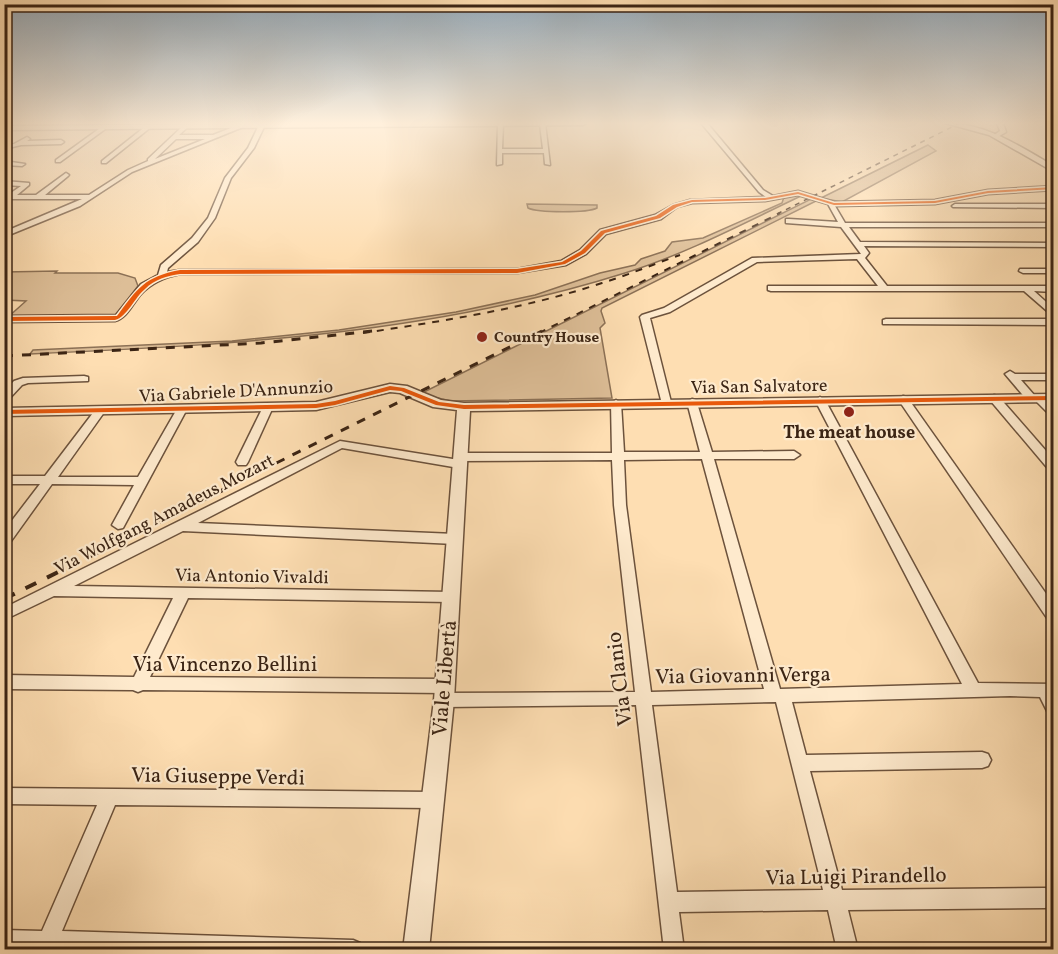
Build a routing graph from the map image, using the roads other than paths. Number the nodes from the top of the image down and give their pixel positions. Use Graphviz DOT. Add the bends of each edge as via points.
graph roads {
  1 [pos="138,168"];
  2 [pos="236,168"];
  3 [pos="741,168"];
  4 [pos="66,175"];
  5 [pos="4,183"];
  6 [pos="1053,188"];
  7 [pos="7,196"];
  8 [pos="38,196"];
  9 [pos="90,197"];
  10 [pos="772,198"];
  11 [pos="834,204"];
  12 [pos="952,204"];
  13 [pos="1053,206"];
  14 [pos="962,213"];
  15 [pos="969,219"];
  16 [pos="789,221"];
  17 [pos="843,225"];
  18 [pos="976,225"];
  19 [pos="1053,225"];
  20 [pos="4,236"];
  21 [pos="858,244"];
  22 [pos="1053,245"];
  23 [pos="859,256"];
  24 [pos="1023,271"];
  25 [pos="1053,271"];
  26 [pos="162,275"];
  27 [pos="771,288"];
  28 [pos="884,288"];
  29 [pos="1025,288"];
  30 [pos="1053,289"];
  31 [pos="1053,314"];
  32 [pos="4,319"];
  33 [pos="886,322"];
  34 [pos="1053,322"];
  35 [pos="1053,377"];
  36 [pos="84,379"];
  37 [pos="4,398"];
  38 [pos="994,398"];
  39 [pos="1041,398"];
  40 [pos="903,399"];
  41 [pos="820,400"];
  42 [pos="666,402"];
  43 [pos="692,402"];
  44 [pos="616,403"];
  45 [pos="268,407"];
  46 [pos="464,407"];
  47 [pos="182,409"];
  48 [pos="100,411"];
  49 [pos="4,412"];
  50 [pos="1053,413"];
  51 [pos="706,455"];
  52 [pos="794,455"];
  53 [pos="618,456"];
  54 [pos="460,461"];
  55 [pos="242,462"];
  56 [pos="1053,468"];
  57 [pos="4,480"];
  58 [pos="49,480"];
  59 [pos="142,481"];
  60 [pos="118,525"];
  61 [pos="181,527"];
  62 [pos="455,538"];
  63 [pos="4,541"];
  64 [pos="52,591"];
  65 [pos="182,595"];
  66 [pos="451,597"];
  67 [pos="4,615"];
  68 [pos="1053,617"];
  69 [pos="4,682"];
  70 [pos="138,685"];
  71 [pos="973,690"];
  72 [pos="1049,690"];
  73 [pos="444,693"];
  74 [pos="778,695"];
  75 [pos="644,698"];
  76 [pos="1053,708"];
  77 [pos="982,760"];
  78 [pos="800,763"];
  79 [pos="4,796"];
  80 [pos="110,797"];
  81 [pos="432,800"];
  82 [pos="1045,898"];
  83 [pos="835,901"];
  84 [pos="668,902"];
  85 [pos="4,940"];
  86 [pos="48,941"];
  87 [pos="353,950"];
  88 [pos="416,950"];
  89 [pos="674,950"];
  90 [pos="848,950"];
  1 -- 9 [label="street"];
  2 -- 26 [label="street" via="211,219 195,240 161,270"];
  3 -- 10 [label="street"];
  4 -- 8 [label="street"];
  5 -- 7 [label="street" via="27,184"];
  6 -- 12 [label="street" via="988,192"];
  7 -- 8 [label="street"];
  8 -- 9 [label="street"];
  9 -- 20 [label="street" via="60,214"];
  10 -- 11 [label="street" via="798,193"];
  10 -- 26 [label="street" via="687,202 658,217 603,232 583,252 563,263 517,271 200,271"];
  11 -- 12 [label="street"];
  11 -- 17 [label="street" via="831,205"];
  12 -- 13 [label="street"];
  12 -- 14 [label="street"];
  15 -- 18 [label="street"];
  16 -- 17 [label="street"];
  17 -- 18 [label="street"];
  17 -- 21 [label="street"];
  18 -- 19 [label="street"];
  21 -- 22 [label="street"];
  21 -- 23 [label="street" via="865,253"];
  23 -- 28 [label="street"];
  23 -- 42 [label="street" via="755,260 667,310 645,317"];
  24 -- 25 [label="street"];
  26 -- 32 [label="street" via="143,286 119,317"];
  27 -- 28 [label="street"];
  28 -- 29 [label="street"];
  29 -- 30 [label="street"];
  29 -- 31 [label="street"];
  33 -- 34 [label="street"];
  35 -- 39 [label="street" via="1010,374"];
  36 -- 37 [label="street" via="27,380 18,383"];
  38 -- 39 [label="street, Via San Salvatore"];
  38 -- 40 [label="street, Via San Salvatore"];
  38 -- 56 [label="street"];
  39 -- 50 [label="street"];
  40 -- 41 [label="street, Via San Salvatore"];
  40 -- 68 [label="street"];
  41 -- 43 [label="street, Via San Salvatore"];
  41 -- 71 [label="street"];
  42 -- 43 [label="street, Via San Salvatore"];
  42 -- 44 [label="street, Via San Salvatore"];
  43 -- 51 [label="street"];
  44 -- 46 [label="street, Via San Salvatore"];
  44 -- 53 [label="street, Via Clanio"];
  45 -- 46 [label="street, Via Gabriele D'Annunzio" via="334,403 390,388 438,404"];
  45 -- 47 [label="street, Via Gabriele D'Annunzio"];
  45 -- 55 [label="street"];
  46 -- 54 [label="street, Viale Libertà"];
  47 -- 48 [label="street, Via Gabriele D'Annunzio"];
  47 -- 59 [label="street"];
  48 -- 49 [label="street, Via Gabriele D'Annunzio"];
  48 -- 58 [label="street"];
  51 -- 52 [label="street"];
  51 -- 53 [label="street"];
  51 -- 74 [label="street"];
  53 -- 54 [label="street"];
  53 -- 75 [label="street, Via Clanio" via="620,505"];
  54 -- 61 [label="street, Via Wolfgang Amadeus Mozart" via="340,444"];
  54 -- 62 [label="street, Viale Libertà"];
  57 -- 58 [label="street"];
  58 -- 59 [label="street"];
  58 -- 63 [label="street"];
  59 -- 60 [label="street"];
  61 -- 62 [label="street"];
  61 -- 64 [label="street, Via Wolfgang Amadeus Mozart"];
  62 -- 66 [label="street, Viale Libertà"];
  64 -- 65 [label="street, Via Antonio Vivaldi"];
  64 -- 67 [label="street, Via Wolfgang Amadeus Mozart"];
  65 -- 66 [label="street, Via Antonio Vivaldi"];
  65 -- 70 [label="street"];
  66 -- 73 [label="street, Viale Libertà"];
  69 -- 70 [label="street, Via Vincenzo Bellini"];
  70 -- 73 [label="street, Via Vincenzo Bellini"];
  71 -- 72 [label="street, Via Giovanni Verga"];
  71 -- 74 [label="street, Via Giovanni Verga"];
  72 -- 76 [label="street"];
  73 -- 75 [label="street, Via Giovanni Verga"];
  73 -- 81 [label="street, Viale Libertà"];
  74 -- 75 [label="street, Via Giovanni Verga"];
  74 -- 78 [label="street"];
  75 -- 84 [label="street, Via Clanio"];
  77 -- 78 [label="street"];
  78 -- 83 [label="street"];
  79 -- 80 [label="street, Via Giuseppe Verdi"];
  80 -- 81 [label="street, Via Giuseppe Verdi"];
  80 -- 86 [label="street"];
  81 -- 88 [label="street, Viale Libertà"];
  82 -- 83 [label="street, Via Luigi Pirandello"];
  83 -- 84 [label="street, Via Luigi Pirandello"];
  83 -- 90 [label="street"];
  84 -- 89 [label="street, Via Clanio"];
  85 -- 86 [label="street"];
  86 -- 87 [label="street"];
}
